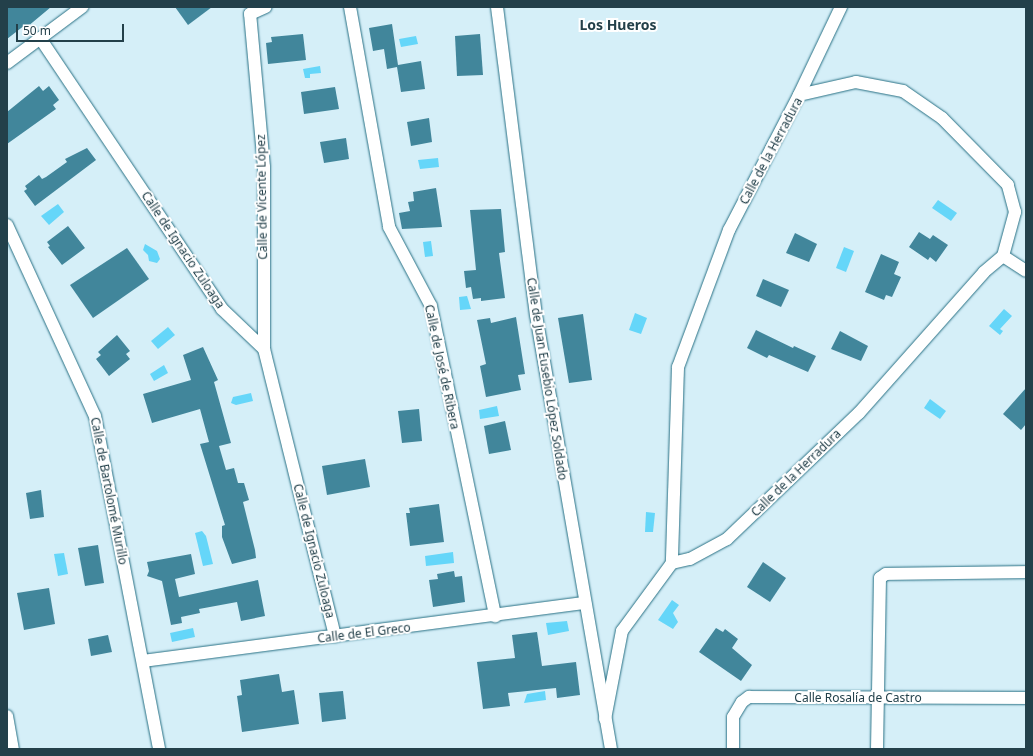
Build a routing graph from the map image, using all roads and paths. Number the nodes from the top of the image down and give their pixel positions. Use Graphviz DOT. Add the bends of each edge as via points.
graph roads {
  1 [pos="82,7"];
  2 [pos="266,7"];
  3 [pos="350,7"];
  4 [pos="497,7"];
  5 [pos="841,7"];
  6 [pos="40,38"];
  7 [pos="7,63"];
  8 [pos="799,95"];
  9 [pos="7,225"];
  10 [pos="1003,256"];
  11 [pos="1026,271"];
  12 [pos="264,349"];
  13 [pos="672,564"];
  14 [pos="1026,572"];
  15 [pos="585,604"];
  16 [pos="495,616"];
  17 [pos="335,636"];
  18 [pos="143,661"];
  19 [pos="878,698"];
  20 [pos="1026,698"];
  21 [pos="7,716"];
  22 [pos="605,719"];
  23 [pos="13,749"];
  24 [pos="158,749"];
  25 [pos="611,749"];
  26 [pos="733,749"];
  27 [pos="878,749"];
  1 -- 6 [label="street"];
  2 -- 12 [label="street, Calle de Vicente López" via="250,14 264,167"];
  3 -- 16 [label="street, Calle de José de Ribera" via="389,227 431,306"];
  4 -- 15 [label="street, Calle de Juan Eusebio López Soldado" via="536,315"];
  5 -- 8 [label="street"];
  6 -- 7 [label="street"];
  6 -- 12 [label="street, Calle de Ignacio Zuloaga" via="222,309"];
  8 -- 10 [label="street, Calle de la Herradura" via="856,82 903,91 942,118 1008,185 1015,212"];
  8 -- 13 [label="street, Calle de la Herradura" via="729,230 678,367"];
  9 -- 18 [label="street, Calle de Bartolomé Murillo" via="95,416"];
  10 -- 11 [label="street"];
  10 -- 13 [label="street, Calle de la Herradura" via="984,272 859,413 727,539 690,559"];
  12 -- 17 [label="street, Calle de Ignacio Zuloaga"];
  13 -- 22 [label="street" via="622,631"];
  14 -- 19 [label="street" via="886,574 880,578"];
  15 -- 16 [label="street, Calle de El Greco"];
  15 -- 22 [label="street, Calle de Juan Eusebio López Soldado"];
  16 -- 17 [label="street, Calle de El Greco"];
  17 -- 18 [label="street, Calle de El Greco"];
  18 -- 24 [label="street, Calle de Bartolomé Murillo"];
  19 -- 20 [label="street, Calle Rosalía de Castro"];
  19 -- 26 [label="street, Calle Rosalía de Castro" via="749,697 742,702 733,717"];
  19 -- 27 [label="street"];
  21 -- 23 [label="street"];
  22 -- 25 [label="street, Calle de Juan Eusebio López Soldado"];
}
